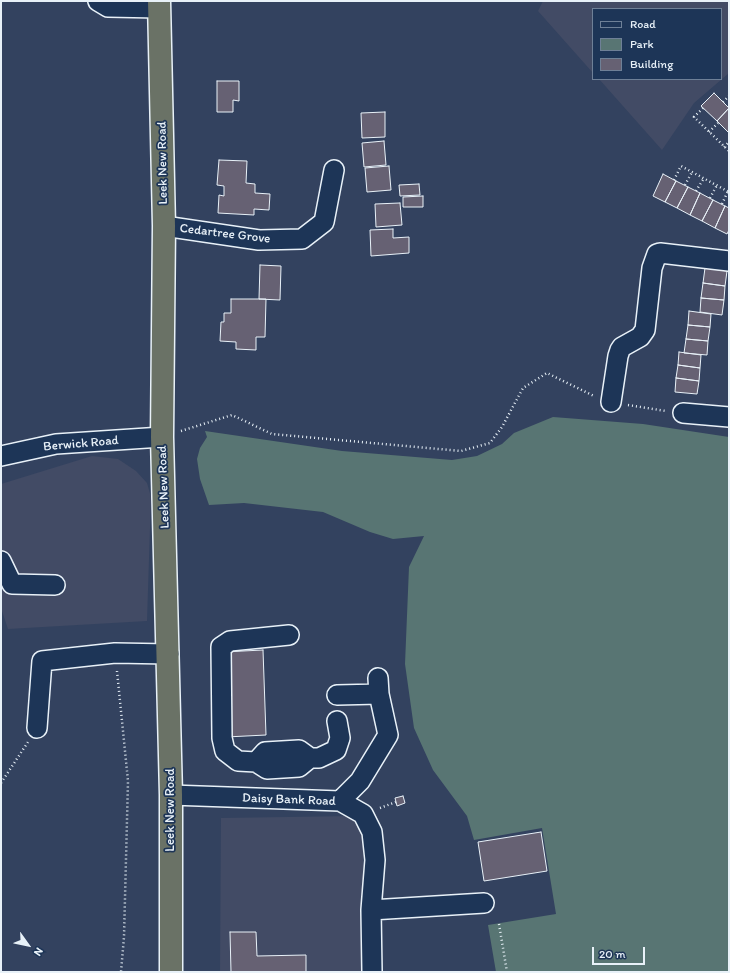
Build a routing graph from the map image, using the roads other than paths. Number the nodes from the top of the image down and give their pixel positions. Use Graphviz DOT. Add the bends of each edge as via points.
graph roads {
  1 [pos="98,1"];
  2 [pos="159,5"];
  3 [pos="334,170"];
  4 [pos="164,226"];
  5 [pos="729,261"];
  6 [pos="611,402"];
  7 [pos="683,413"];
  8 [pos="729,417"];
  9 [pos="162,438"];
  10 [pos="1,456"];
  11 [pos="1,561"];
  12 [pos="55,586"];
  13 [pos="289,635"];
  14 [pos="169,654"];
  15 [pos="337,695"];
  16 [pos="337,721"];
  17 [pos="37,728"];
  18 [pos="171,795"];
  19 [pos="340,801"];
  20 [pos="484,903"];
  21 [pos="371,910"];
  22 [pos="171,972"];
  23 [pos="372,972"];
  1 -- 2 [label="street" via="108,7"];
  2 -- 4 [label="highway, Leek New Road"];
  3 -- 4 [label="street, Cedartree Grove" via="324,222 302,239 259,240"];
  4 -- 9 [label="highway, Leek New Road"];
  5 -- 6 [label="street" via="657,254 652,268 645,330 640,337 620,350"];
  7 -- 8 [label="street"];
  9 -- 10 [label="street, Berwick Road" via="56,444"];
  9 -- 14 [label="highway, Leek New Road"];
  11 -- 12 [label="street" via="12,584"];
  13 -- 16 [label="street" via="230,641 221,647 222,738 225,751 238,761 256,762 265,752 299,750 310,758 319,758 336,750 340,738"];
  14 -- 17 [label="street" via="115,653 42,661"];
  14 -- 18 [label="highway, Leek New Road"];
  15 -- 19 [label="street" via="379,686 388,735 360,781"];
  18 -- 19 [label="street, Daisy Bank Road"];
  18 -- 22 [label="highway, Leek New Road"];
  19 -- 21 [label="street, Daisy Bank Road" via="363,814 372,832 376,860"];
  20 -- 21 [label="street"];
  21 -- 23 [label="street, Daisy Bank Road"];
}
